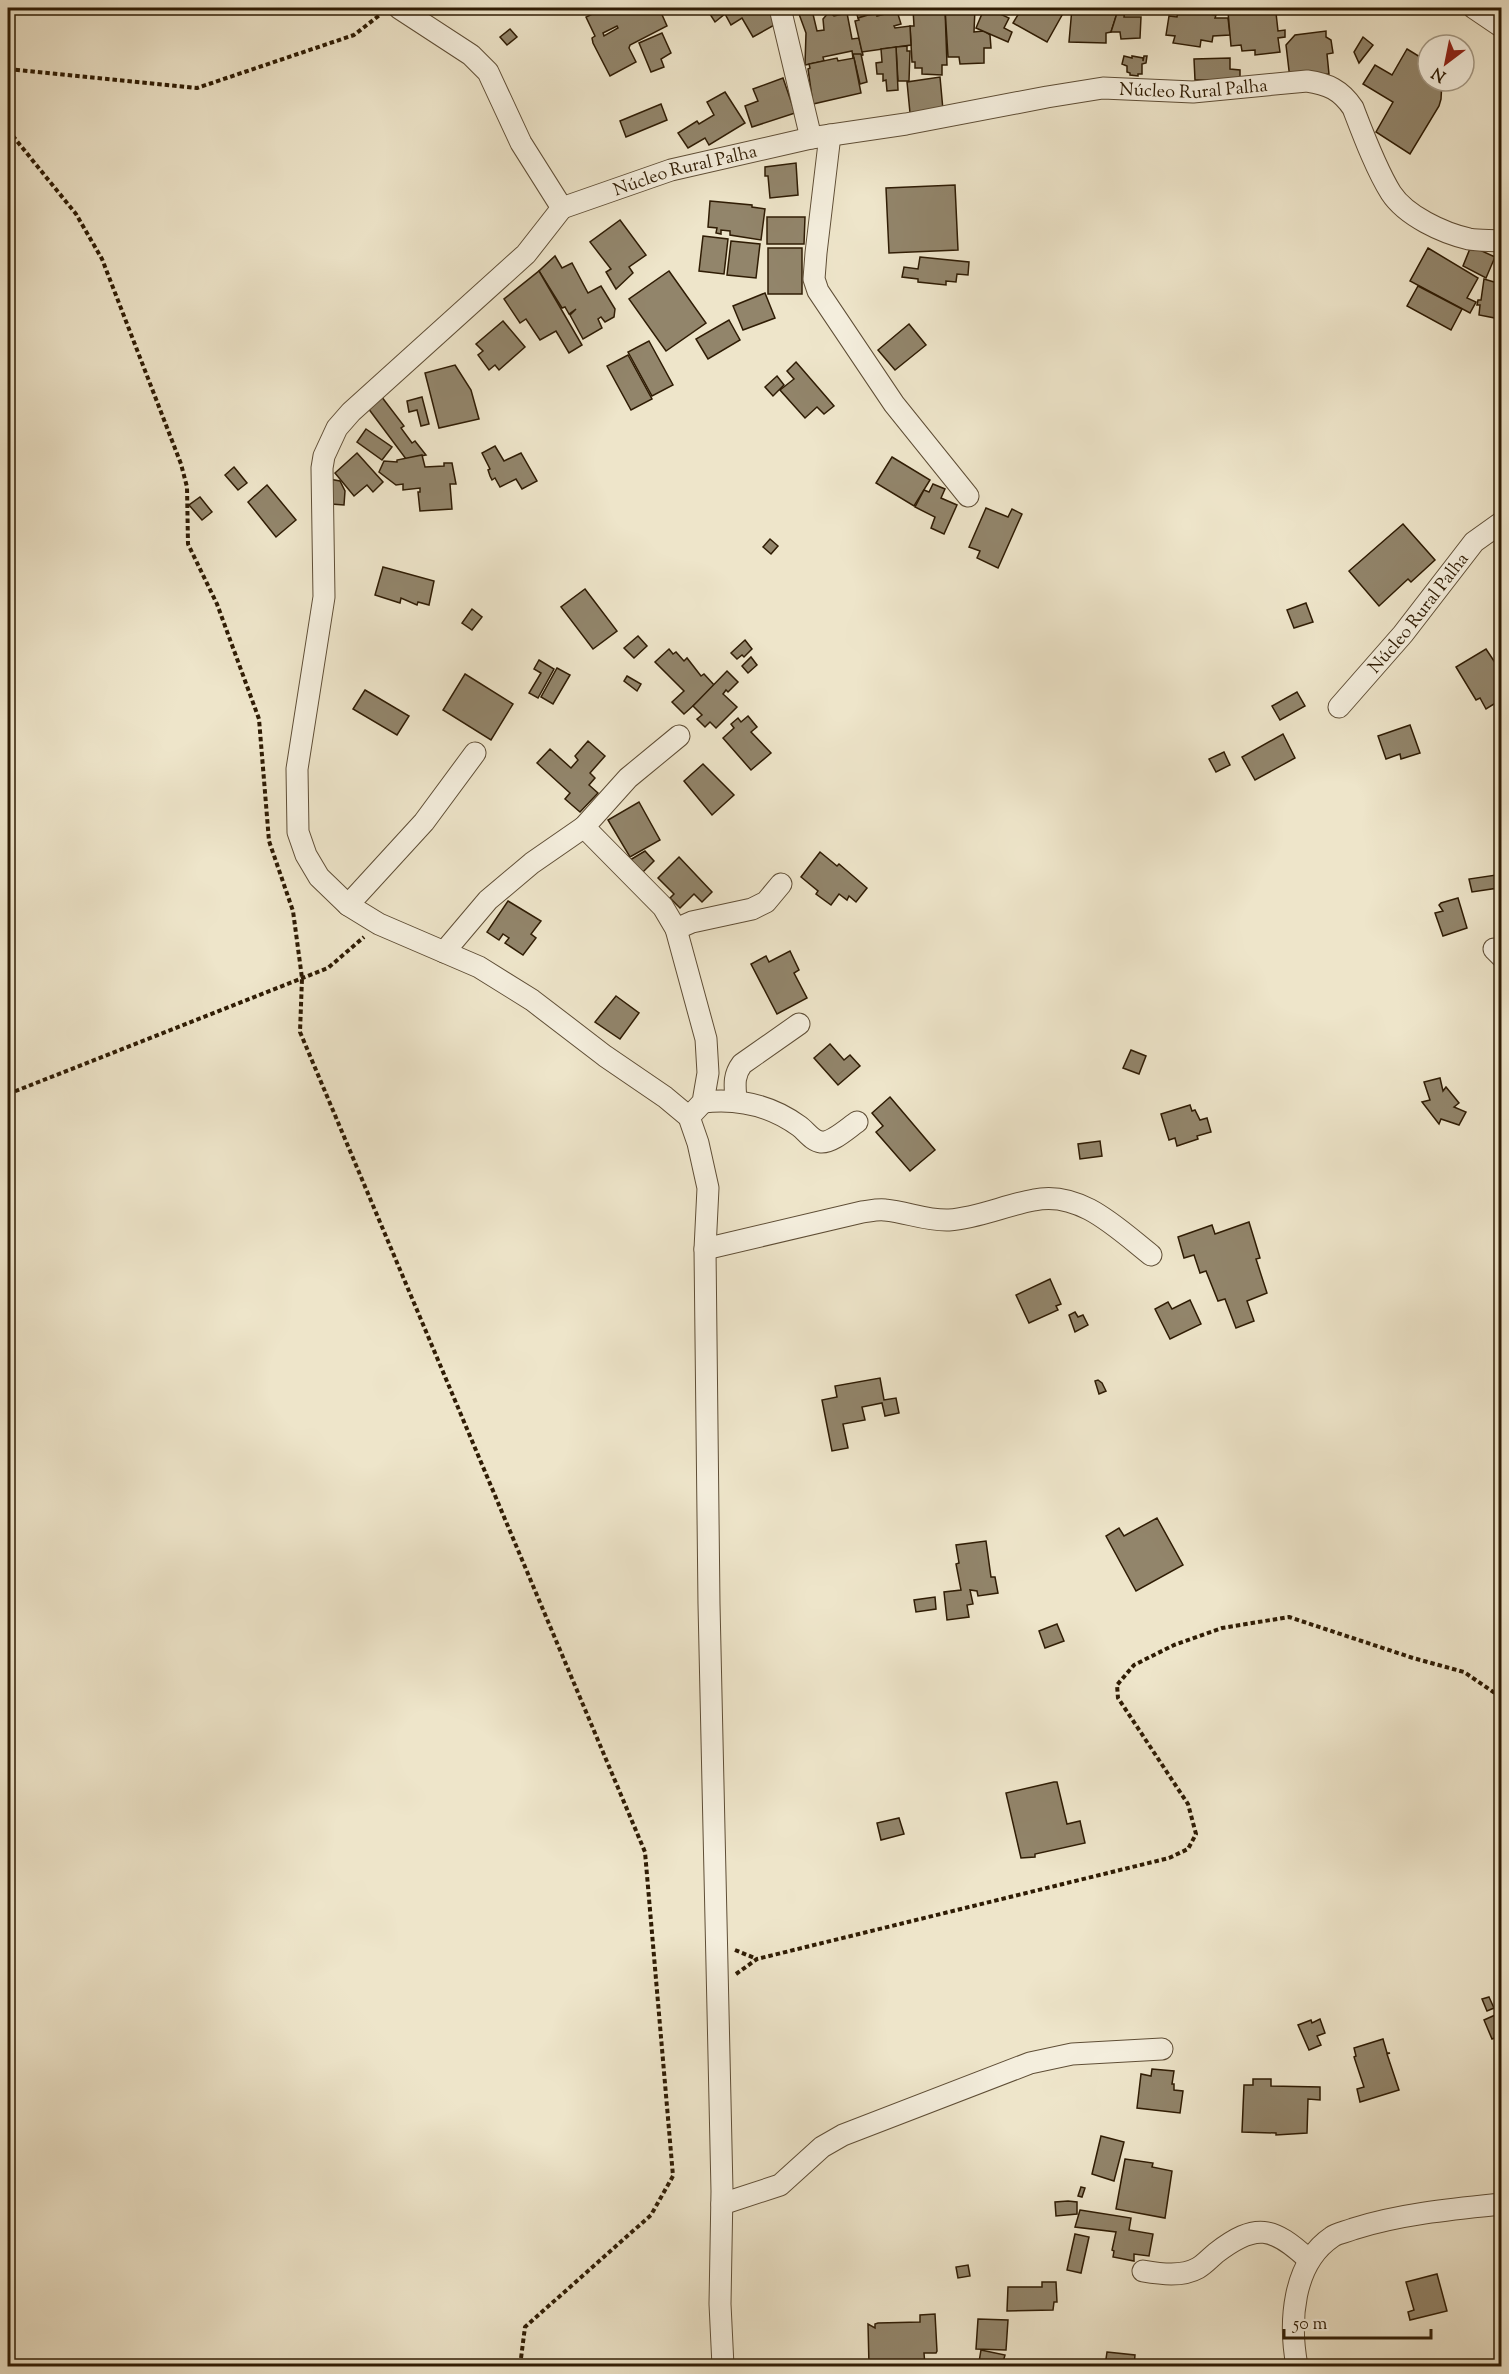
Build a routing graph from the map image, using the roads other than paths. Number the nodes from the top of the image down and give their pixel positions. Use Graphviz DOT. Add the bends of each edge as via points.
graph roads {
  1 [pos="399,8"];
  2 [pos="780,8"];
  3 [pos="1474,8"];
  4 [pos="1502,27"];
  5 [pos="820,137"];
  6 [pos="562,208"];
  7 [pos="1502,241"];
  8 [pos="968,496"];
  9 [pos="1502,522"];
  10 [pos="1339,707"];
  11 [pos="679,736"];
  12 [pos="475,753"];
  13 [pos="584,827"];
  14 [pos="781,884"];
  15 [pos="348,905"];
  16 [pos="676,929"];
  17 [pos="444,952"];
  18 [pos="799,1024"];
  19 [pos="736,1100"];
  20 [pos="703,1102"];
  21 [pos="688,1117"];
  22 [pos="857,1122"];
  23 [pos="705,1249"];
  24 [pos="1150,1255"];
  25 [pos="1162,2049"];
  26 [pos="722,2204"];
  27 [pos="1502,2204"];
  28 [pos="1308,2259"];
  29 [pos="1143,2271"];
  30 [pos="723,2367"];
  31 [pos="1297,2367"];
  1 -- 6 [label="street" via="471,55 488,72 521,143"];
  2 -- 5 [label="street"];
  3 -- 4 [label="street"];
  5 -- 6 [label="street, Núcleo Rural Palha" via="671,170"];
  5 -- 7 [label="street, Núcleo Rural Palha" via="1103,88 1193,92 1315,82 1336,89 1346,98 1392,194 1404,206 1453,233 1470,239"];
  5 -- 8 [label="street" via="814,279 818,291 894,404"];
  6 -- 15 [label="street" via="525,254 351,412 337,428 324,456 324,597 297,769 298,832 319,877"];
  9 -- 10 [label="street, Núcleo Rural Palha" via="1474,542 1403,634"];
  11 -- 13 [label="street" via="628,778"];
  12 -- 15 [label="street" via="424,822"];
  13 -- 16 [label="street" via="663,907"];
  13 -- 17 [label="street" via="488,900"];
  14 -- 16 [label="street" via="766,902 752,909"];
  15 -- 17 [label="street" via="379,924"];
  16 -- 20 [label="street" via="706,1039 708,1072"];
  17 -- 21 [label="street" via="479,967 532,1000"];
  18 -- 19 [label="street" via="742,1064 736,1072"];
  19 -- 20 [label="street"];
  19 -- 22 [label="street" via="773,1110 823,1143"];
  20 -- 21 [label="street"];
  21 -- 23 [label="street" via="708,1188"];
  23 -- 24 [label="street" via="862,1212 884,1210 949,1220 1036,1199 1057,1198 1086,1208"];
  23 -- 26 [label="street"];
  25 -- 26 [label="street" via="1072,2054 1030,2063 843,2135 822,2147 780,2185"];
  26 -- 30 [label="street"];
  27 -- 28 [label="street" via="1372,2223 1332,2236"];
  28 -- 29 [label="street" via="1288,2241 1266,2231 1243,2235 1198,2268 1180,2274"];
  28 -- 31 [label="street" via="1294,2302"];
}
